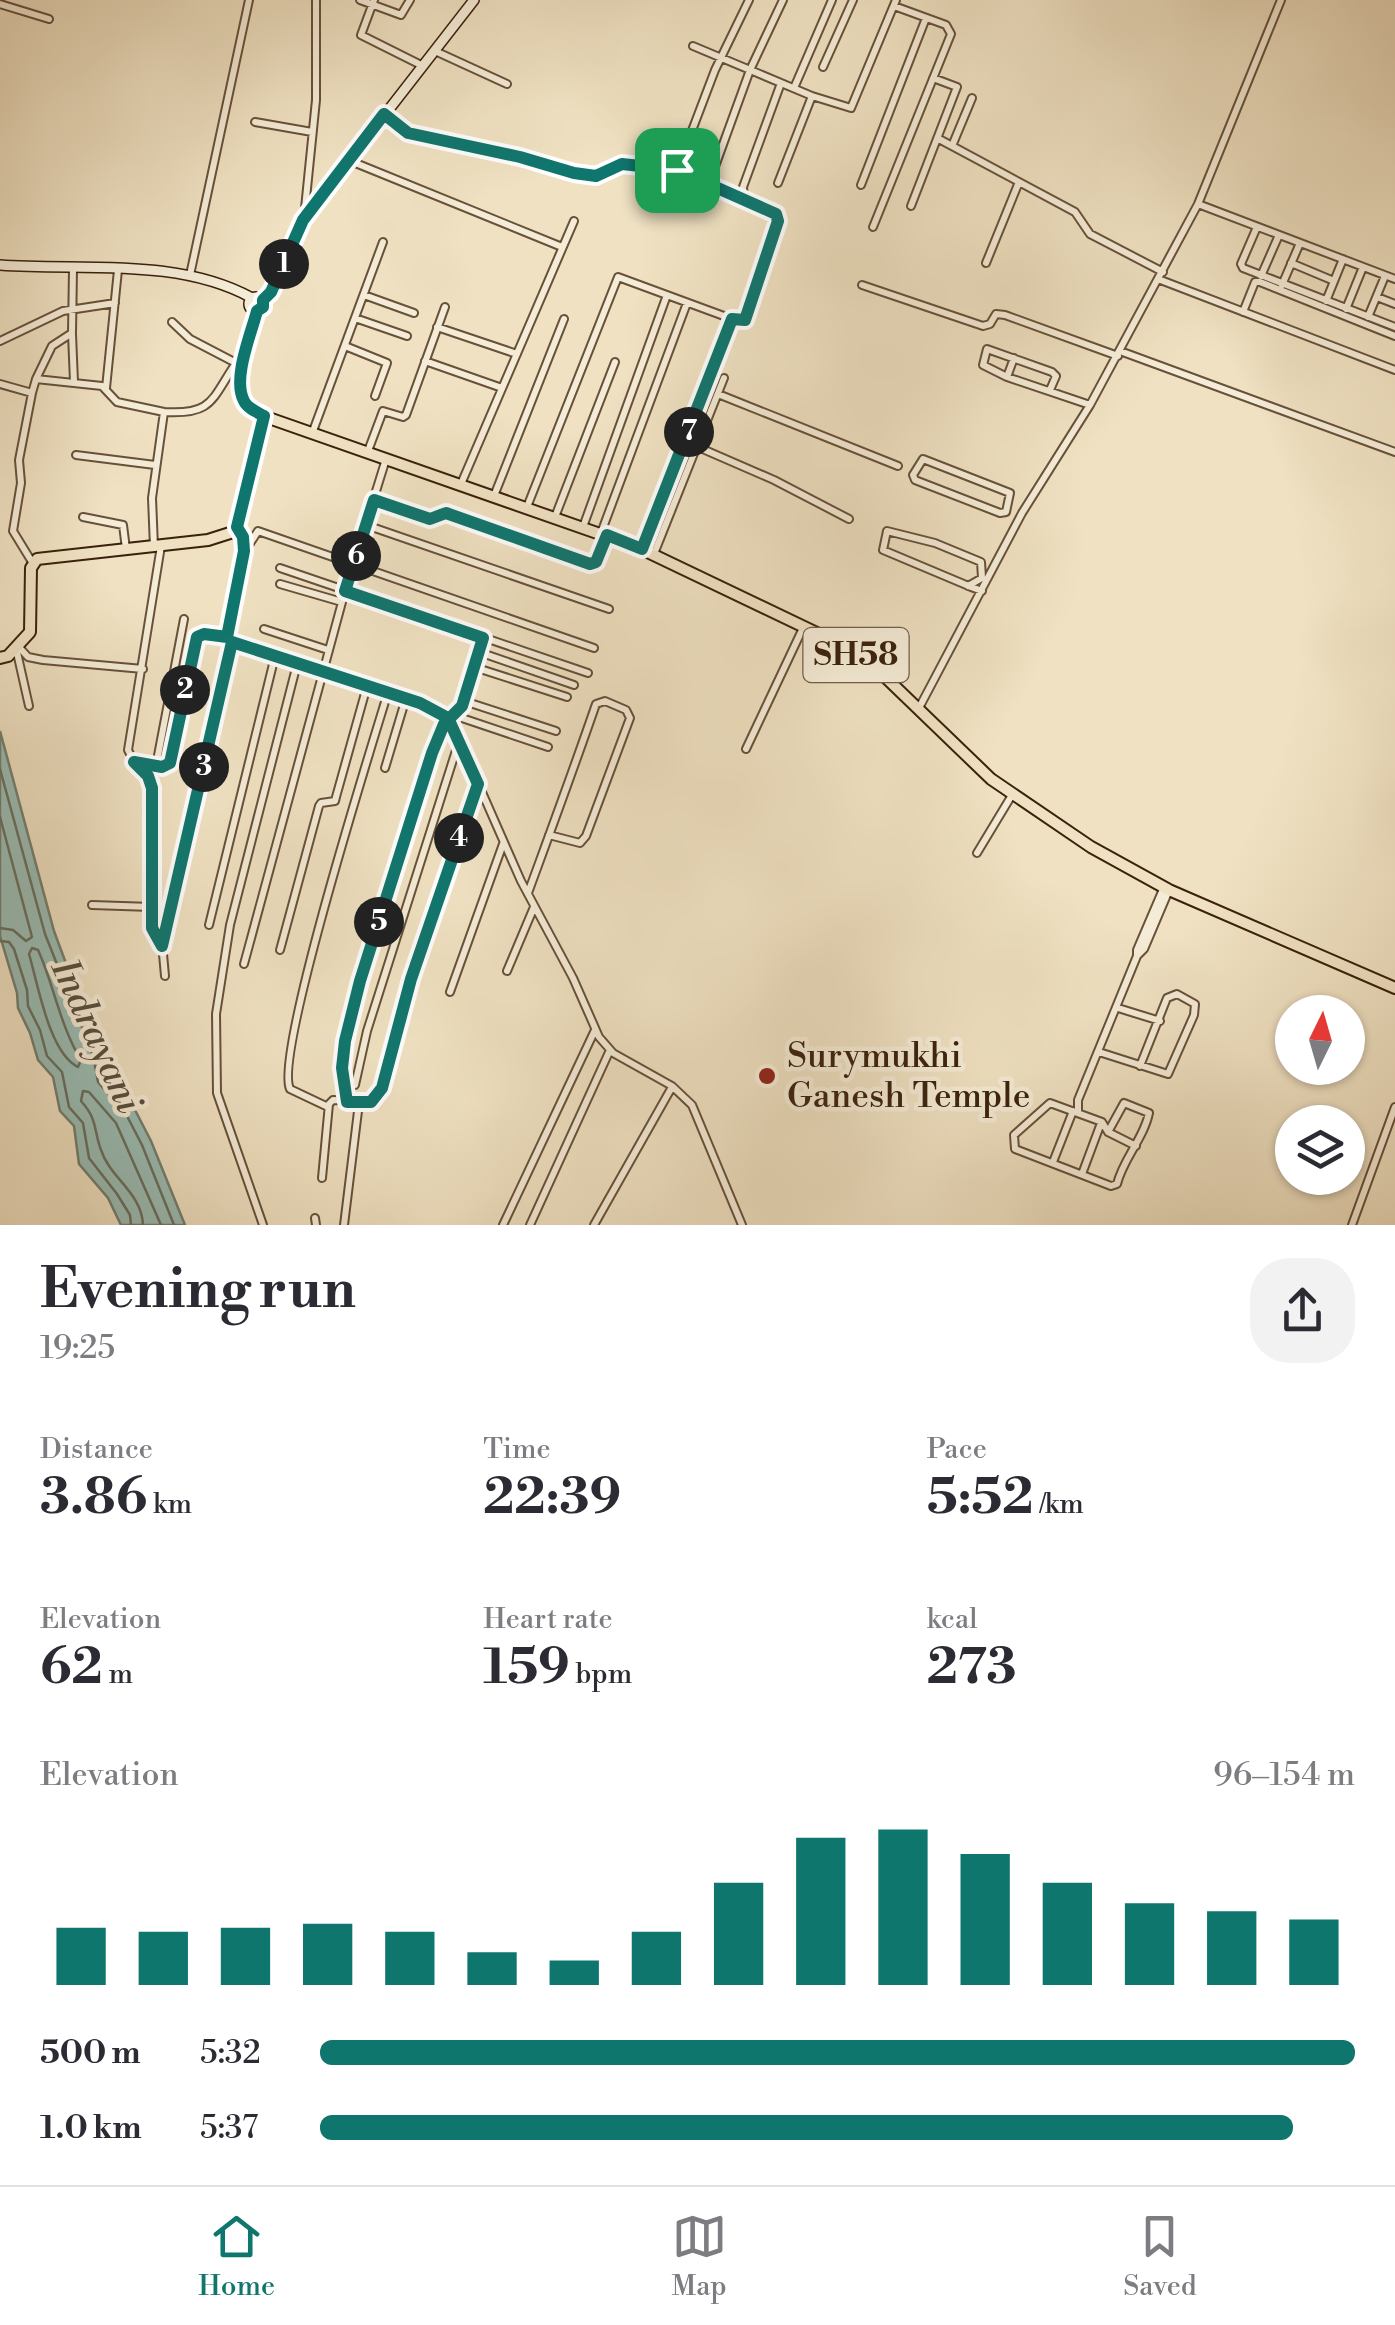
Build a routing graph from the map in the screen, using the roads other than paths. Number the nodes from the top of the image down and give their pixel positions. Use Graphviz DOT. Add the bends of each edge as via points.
graph roads {
  1 [pos="249,0"];
  2 [pos="316,0"];
  3 [pos="360,0"];
  4 [pos="410,0"];
  5 [pos="474,0"];
  6 [pos="750,0"];
  7 [pos="783,0"];
  8 [pos="832,0"];
  9 [pos="853,0"];
  10 [pos="1281,0"];
  11 [pos="373,2"];
  12 [pos="895,3"];
  13 [pos="0,4"];
  14 [pos="926,18"];
  15 [pos="49,19"];
  16 [pos="694,46"];
  17 [pos="435,50"];
  18 [pos="721,58"];
  19 [pos="423,66"];
  20 [pos="823,66"];
  21 [pos="750,70"];
  22 [pos="933,78"];
  23 [pos="781,83"];
  24 [pos="508,84"];
  25 [pos="794,88"];
  26 [pos="812,96"];
  27 [pos="972,98"];
  28 [pos="384,114"];
  29 [pos="255,122"];
  30 [pos="312,132"];
  31 [pos="939,139"];
  32 [pos="952,146"];
  33 [pos="348,160"];
  34 [pos="677,170"];
  35 [pos="1019,182"];
  36 [pos="708,183"];
  37 [pos="778,183"];
  38 [pos="861,184"];
  39 [pos="744,198"];
  40 [pos="1198,204"];
  41 [pos="912,206"];
  42 [pos="303,220"];
  43 [pos="574,221"];
  44 [pos="1257,227"];
  45 [pos="873,228"];
  46 [pos="1279,235"];
  47 [pos="383,242"];
  48 [pos="1300,243"];
  49 [pos="562,246"];
  50 [pos="1342,259"];
  51 [pos="986,262"];
  52 [pos="1291,264"];
  53 [pos="0,265"];
  54 [pos="1364,267"];
  55 [pos="73,269"];
  56 [pos="118,270"];
  57 [pos="190,275"];
  58 [pos="1160,275"];
  59 [pos="1260,276"];
  60 [pos="1385,276"];
  61 [pos="1395,279"];
  62 [pos="1334,281"];
  63 [pos="862,285"];
  64 [pos="1282,285"];
  65 [pos="667,294"];
  66 [pos="364,296"];
  67 [pos="1376,297"];
  68 [pos="258,299"];
  69 [pos="1326,301"];
  70 [pos="115,303"];
  71 [pos="687,303"];
  72 [pos="1395,304"];
  73 [pos="445,307"];
  74 [pos="73,308"];
  75 [pos="1346,309"];
  76 [pos="1243,312"];
  77 [pos="414,314"];
  78 [pos="355,318"];
  79 [pos="1368,318"];
  80 [pos="732,319"];
  81 [pos="564,320"];
  82 [pos="172,322"];
  83 [pos="1395,327"];
  84 [pos="438,328"];
  85 [pos="72,332"];
  86 [pos="407,336"];
  87 [pos="1395,336"];
  88 [pos="0,341"];
  89 [pos="345,346"];
  90 [pos="1119,353"];
  91 [pos="516,354"];
  92 [pos="1014,358"];
  93 [pos="240,361"];
  94 [pos="426,361"];
  95 [pos="615,362"];
  96 [pos="1395,370"];
  97 [pos="1007,377"];
  98 [pos="724,378"];
  99 [pos="36,379"];
  100 [pos="74,382"];
  101 [pos="0,384"];
  102 [pos="502,388"];
  103 [pos="106,389"];
  104 [pos="1050,390"];
  105 [pos="32,393"];
  106 [pos="718,394"];
  107 [pos="375,396"];
  108 [pos="1090,405"];
  109 [pos="164,412"];
  110 [pos="264,416"];
  111 [pos="313,432"];
  112 [pos="698,446"];
  113 [pos="368,451"];
  114 [pos="1395,452"];
  115 [pos="76,455"];
  116 [pos="387,458"];
  117 [pos="155,465"];
  118 [pos="898,466"];
  119 [pos="462,484"];
  120 [pos="494,496"];
  121 [pos="374,500"];
  122 [pos="1010,503"];
  123 [pos="526,507"];
  124 [pos="1024,510"];
  125 [pos="83,517"];
  126 [pos="555,517"];
  127 [pos="849,519"];
  128 [pos="366,525"];
  129 [pos="583,526"];
  130 [pos="237,527"];
  131 [pos="604,534"];
  132 [pos="157,546"];
  133 [pos="126,549"];
  134 [pos="244,551"];
  135 [pos="648,552"];
  136 [pos="32,562"];
  137 [pos="354,562"];
  138 [pos="280,568"];
  139 [pos="280,584"];
  140 [pos="968,586"];
  141 [pos="345,591"];
  142 [pos="982,591"];
  143 [pos="342,602"];
  144 [pos="609,609"];
  145 [pos="184,619"];
  146 [pos="804,627"];
  147 [pos="264,629"];
  148 [pos="483,638"];
  149 [pos="229,639"];
  150 [pos="11,648"];
  151 [pos="594,648"];
  152 [pos="328,650"];
  153 [pos="478,652"];
  154 [pos="275,656"];
  155 [pos="0,658"];
  156 [pos="298,664"];
  157 [pos="474,666"];
  158 [pos="143,670"];
  159 [pos="322,672"];
  160 [pos="588,673"];
  161 [pos="574,685"];
  162 [pos="367,686"];
  163 [pos="388,692"];
  164 [pos="567,697"];
  165 [pos="406,698"];
  166 [pos="464,701"];
  167 [pos="29,706"];
  168 [pos="918,709"];
  169 [pos="451,717"];
  170 [pos="556,731"];
  171 [pos="459,740"];
  172 [pos="548,748"];
  173 [pos="746,749"];
  174 [pos="134,762"];
  175 [pos="156,766"];
  176 [pos="385,768"];
  177 [pos="478,784"];
  178 [pos="1012,795"];
  179 [pos="549,835"];
  180 [pos="504,843"];
  181 [pos="977,853"];
  182 [pos="1166,889"];
  183 [pos="528,894"];
  184 [pos="92,905"];
  185 [pos="152,906"];
  186 [pos="534,906"];
  187 [pos="209,925"];
  188 [pos="162,946"];
  189 [pos="280,950"];
  190 [pos="244,964"];
  191 [pos="507,970"];
  192 [pos="165,976"];
  193 [pos="1395,988"];
  194 [pos="450,992"];
  195 [pos="1118,1008"];
  196 [pos="1160,1021"];
  197 [pos="595,1029"];
  198 [pos="610,1050"];
  199 [pos="1099,1052"];
  200 [pos="1140,1066"];
  201 [pos="355,1085"];
  202 [pos="672,1086"];
  203 [pos="347,1102"];
  204 [pos="359,1103"];
  205 [pos="328,1107"];
  206 [pos="1395,1107"];
  207 [pos="1076,1111"];
  208 [pos="1102,1122"];
  209 [pos="1108,1132"];
  210 [pos="1136,1146"];
  211 [pos="1053,1162"];
  212 [pos="1082,1174"];
  213 [pos="322,1178"];
  214 [pos="263,1225"];
  215 [pos="344,1225"];
  216 [pos="503,1225"];
  217 [pos="530,1225"];
  218 [pos="594,1225"];
  219 [pos="742,1225"];
  220 [pos="1352,1225"];
  1 -- 57 [label="street"];
  2 -- 30 [label="street"];
  3 -- 11 [label="street"];
  4 -- 11 [label="street" via="401,15"];
  5 -- 17 [label="main road"];
  6 -- 18 [label="street"];
  7 -- 21 [label="street"];
  8 -- 25 [label="street"];
  9 -- 20 [label="street"];
  10 -- 40 [label="street"];
  11 -- 19 [label="street" via="362,36"];
  12 -- 14 [label="street"];
  12 -- 26 [label="street" via="851,108"];
  13 -- 15 [label="street"];
  14 -- 22 [label="street" via="950,28"];
  14 -- 38 [label="street"];
  16 -- 18 [label="street"];
  17 -- 19 [label="main road"];
  17 -- 24 [label="street"];
  18 -- 21 [label="street"];
  18 -- 34 [label="street"];
  19 -- 28 [label="main road"];
  21 -- 23 [label="street"];
  21 -- 36 [label="street"];
  22 -- 31 [label="street" via="957,87"];
  22 -- 45 [label="street"];
  23 -- 25 [label="street"];
  23 -- 39 [label="street"];
  25 -- 26 [label="street"];
  26 -- 37 [label="street"];
  27 -- 32 [label="street"];
  28 -- 33 [label="main road"];
  28 -- 34 [label="street" via="408,133 574,173 596,176 622,164"];
  29 -- 30 [label="street"];
  30 -- 42 [label="street"];
  31 -- 32 [label="street"];
  31 -- 41 [label="street"];
  32 -- 35 [label="street"];
  33 -- 42 [label="main road"];
  33 -- 49 [label="street"];
  34 -- 36 [label="street"];
  35 -- 51 [label="street"];
  35 -- 58 [label="street" via="1075,212 1090,234"];
  36 -- 39 [label="street"];
  39 -- 80 [label="street" via="778,221 745,320"];
  40 -- 44 [label="street"];
  40 -- 58 [label="street"];
  42 -- 68 [label="main road" via="271,292"];
  43 -- 49 [label="street"];
  44 -- 46 [label="street"];
  44 -- 59 [label="street" via="1240,264"];
  46 -- 48 [label="street"];
  46 -- 59 [label="street"];
  47 -- 66 [label="street"];
  48 -- 50 [label="street"];
  48 -- 52 [label="street"];
  49 -- 91 [label="street"];
  50 -- 54 [label="street"];
  50 -- 62 [label="street"];
  52 -- 62 [label="street"];
  52 -- 64 [label="street"];
  53 -- 55 [label="main road"];
  54 -- 60 [label="street"];
  54 -- 75 [label="street"];
  55 -- 56 [label="main road"];
  55 -- 74 [label="street"];
  56 -- 57 [label="main road"];
  56 -- 70 [label="street"];
  57 -- 68 [label="main road"];
  58 -- 76 [label="street"];
  58 -- 90 [label="street"];
  59 -- 64 [label="street"];
  60 -- 61 [label="street"];
  60 -- 67 [label="street"];
  62 -- 69 [label="street"];
  63 -- 90 [label="street" via="983,326 1005,315"];
  64 -- 69 [label="street"];
  65 -- 71 [label="street"];
  65 -- 123 [label="street" via="622,276 616,280"];
  65 -- 129 [label="street"];
  66 -- 77 [label="street"];
  66 -- 78 [label="street"];
  67 -- 72 [label="street"];
  67 -- 79 [label="street"];
  68 -- 93 [label="main road" via="263,307"];
  69 -- 75 [label="street"];
  70 -- 74 [label="street"];
  70 -- 103 [label="street"];
  71 -- 80 [label="street"];
  71 -- 131 [label="street"];
  73 -- 84 [label="street"];
  74 -- 85 [label="street"];
  74 -- 88 [label="street"];
  75 -- 79 [label="street"];
  76 -- 87 [label="street" via="1260,282"];
  76 -- 96 [label="street"];
  78 -- 86 [label="street"];
  78 -- 89 [label="street"];
  79 -- 83 [label="street"];
  80 -- 135 [label="street"];
  81 -- 120 [label="street"];
  82 -- 93 [label="street" via="190,339"];
  84 -- 91 [label="street"];
  84 -- 94 [label="street"];
  85 -- 99 [label="street" via="52,346"];
  85 -- 100 [label="street"];
  89 -- 107 [label="street" via="387,363"];
  89 -- 111 [label="street"];
  90 -- 108 [label="street"];
  90 -- 114 [label="street"];
  91 -- 102 [label="street"];
  92 -- 97 [label="street"];
  92 -- 97 [label="street" via="988,349 982,362"];
  92 -- 104 [label="street" via="1055,374"];
  93 -- 109 [label="street" via="203,409"];
  93 -- 110 [label="main road" via="244,402"];
  94 -- 102 [label="street"];
  94 -- 113 [label="street" via="406,414 383,411"];
  95 -- 126 [label="street"];
  97 -- 104 [label="street"];
  98 -- 106 [label="street"];
  99 -- 100 [label="street"];
  99 -- 105 [label="street"];
  100 -- 103 [label="street"];
  101 -- 105 [label="street"];
  102 -- 119 [label="street"];
  103 -- 109 [label="street" via="117,402"];
  104 -- 108 [label="street"];
  105 -- 136 [label="street" via="14,531"];
  106 -- 112 [label="street"];
  106 -- 118 [label="street"];
  108 -- 124 [label="street"];
  109 -- 117 [label="street"];
  110 -- 111 [label="main road, SH58"];
  110 -- 130 [label="main road"];
  111 -- 113 [label="main road, SH58"];
  112 -- 127 [label="street"];
  112 -- 135 [label="street"];
  113 -- 116 [label="main road, SH58"];
  115 -- 117 [label="street"];
  116 -- 119 [label="main road, SH58"];
  116 -- 121 [label="street"];
  117 -- 132 [label="street"];
  119 -- 120 [label="main road, SH58"];
  120 -- 123 [label="main road, SH58"];
  121 -- 128 [label="street"];
  121 -- 131 [label="street" via="430,519 446,513 590,564"];
  122 -- 122 [label="street" via="1000,513 913,475 918,462 927,460 1008,492"];
  122 -- 124 [label="street"];
  123 -- 126 [label="main road, SH58"];
  124 -- 142 [label="street"];
  125 -- 133 [label="street" via="123,525"];
  126 -- 129 [label="main road, SH58"];
  128 -- 137 [label="street"];
  128 -- 144 [label="street"];
  129 -- 131 [label="main road, SH58"];
  130 -- 132 [label="main road" via="208,540"];
  130 -- 134 [label="street"];
  131 -- 135 [label="main road, SH58"];
  132 -- 133 [label="main road"];
  132 -- 158 [label="street"];
  133 -- 136 [label="main road"];
  134 -- 137 [label="street" via="258,531"];
  134 -- 149 [label="street"];
  135 -- 146 [label="main road, SH58"];
  136 -- 150 [label="main road" via="30,632"];
  137 -- 141 [label="street"];
  137 -- 151 [label="street"];
  138 -- 141 [label="street"];
  139 -- 143 [label="street"];
  140 -- 140 [label="street" via="982,578 981,562 887,531 882,550"];
  140 -- 142 [label="street"];
  141 -- 143 [label="street"];
  141 -- 148 [label="street"];
  142 -- 168 [label="street"];
  143 -- 152 [label="street"];
  145 -- 175 [label="street"];
  146 -- 168 [label="main road, SH58" via="882,673"];
  146 -- 173 [label="street"];
  147 -- 152 [label="street"];
  148 -- 153 [label="street"];
  148 -- 160 [label="street"];
  149 -- 154 [label="street"];
  149 -- 175 [label="street" via="197,637 170,763"];
  149 -- 188 [label="street"];
  150 -- 155 [label="main road"];
  150 -- 158 [label="street" via="43,660"];
  150 -- 167 [label="street"];
  152 -- 159 [label="street"];
  153 -- 157 [label="street"];
  153 -- 161 [label="street"];
  154 -- 156 [label="street"];
  154 -- 187 [label="street"];
  156 -- 159 [label="street"];
  156 -- 214 [label="street" via="230,925 216,1014 220,1106"];
  157 -- 164 [label="street"];
  157 -- 166 [label="street"];
  158 -- 174 [label="street" via="128,750"];
  159 -- 162 [label="street"];
  159 -- 190 [label="street"];
  162 -- 163 [label="street"];
  162 -- 189 [label="street" via="336,797 319,806"];
  163 -- 165 [label="street"];
  163 -- 205 [label="street" via="288,1061 290,1089"];
  165 -- 169 [label="street"];
  165 -- 176 [label="street"];
  166 -- 169 [label="street"];
  166 -- 170 [label="street"];
  168 -- 178 [label="main road, SH58"];
  169 -- 171 [label="street"];
  169 -- 172 [label="street"];
  169 -- 203 [label="street" via="425,774 360,981 342,1054"];
  171 -- 177 [label="street"];
  171 -- 201 [label="street"];
  174 -- 175 [label="street"];
  174 -- 185 [label="street" via="152,788"];
  177 -- 180 [label="street"];
  177 -- 204 [label="street" via="411,979 382,1088 376,1099"];
  178 -- 181 [label="street"];
  178 -- 182 [label="main road, SH58"];
  179 -- 179 [label="street" via="580,843 586,836 630,718 626,710 596,704"];
  179 -- 183 [label="street"];
  180 -- 183 [label="street"];
  180 -- 194 [label="street"];
  182 -- 193 [label="main road, SH58"];
  182 -- 195 [label="street"];
  183 -- 186 [label="street"];
  184 -- 185 [label="street"];
  185 -- 188 [label="street" via="152,928"];
  186 -- 191 [label="street"];
  186 -- 197 [label="street"];
  188 -- 192 [label="street"];
  195 -- 196 [label="street"];
  195 -- 199 [label="street"];
  196 -- 200 [label="street"];
  196 -- 200 [label="street" via="1171,995 1195,1004 1168,1074"];
  197 -- 198 [label="street"];
  197 -- 216 [label="street"];
  198 -- 202 [label="street"];
  198 -- 217 [label="street"];
  199 -- 200 [label="street"];
  199 -- 207 [label="street"];
  202 -- 218 [label="street"];
  202 -- 219 [label="street" via="698,1116"];
  203 -- 204 [label="street"];
  203 -- 205 [label="street" via="333,1100"];
  204 -- 215 [label="street"];
  205 -- 213 [label="street"];
  206 -- 220 [label="street"];
  207 -- 208 [label="street"];
  207 -- 211 [label="street"];
  207 -- 211 [label="street" via="1046,1104 1014,1134 1015,1149"];
  208 -- 209 [label="street"];
  208 -- 212 [label="street"];
  209 -- 210 [label="street"];
  209 -- 210 [label="street" via="1124,1103 1147,1111"];
  210 -- 212 [label="street" via="1118,1184"];
  211 -- 212 [label="street"];
}
